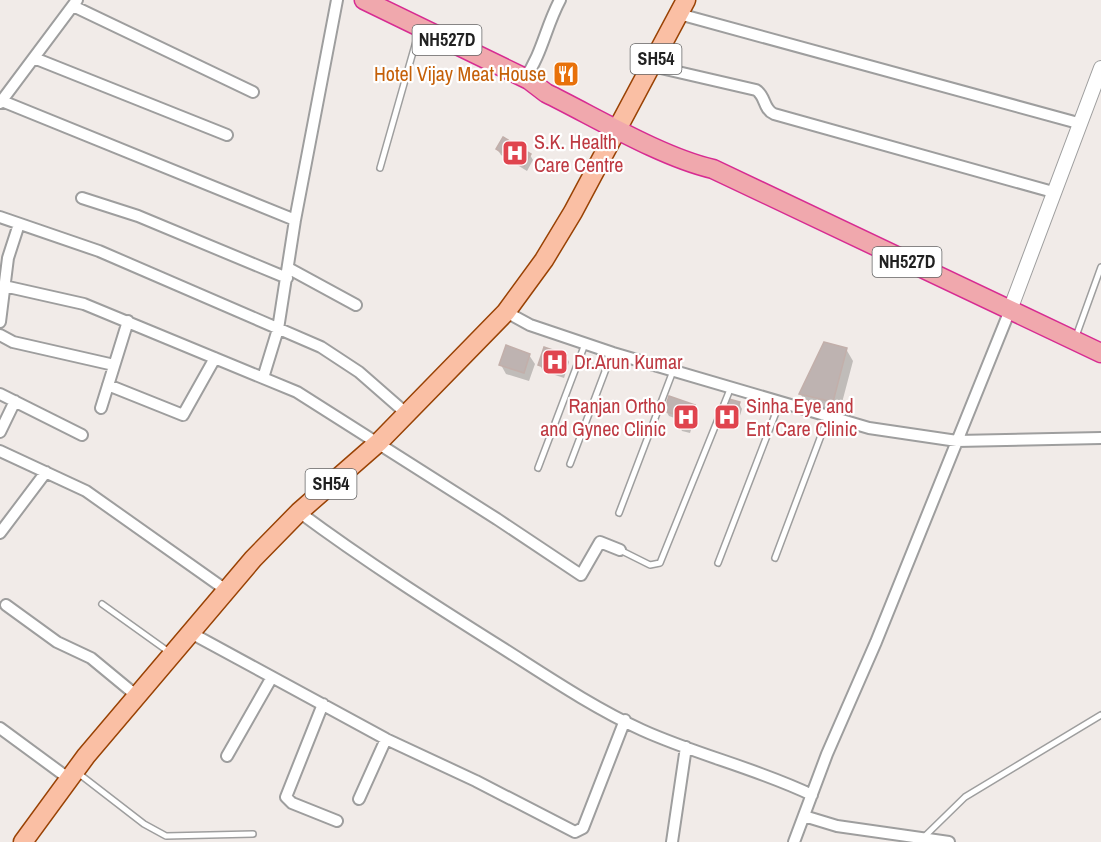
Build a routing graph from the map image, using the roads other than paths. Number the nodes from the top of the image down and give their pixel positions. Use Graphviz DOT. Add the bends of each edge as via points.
graph roads {
  1 [pos="337,0"];
  2 [pos="364,0"];
  3 [pos="560,0"];
  4 [pos="75,3"];
  5 [pos="682,7"];
  6 [pos="420,27"];
  7 [pos="34,58"];
  8 [pos="652,66"];
  9 [pos="1101,68"];
  10 [pos="527,79"];
  11 [pos="253,92"];
  12 [pos="1,102"];
  13 [pos="622,123"];
  14 [pos="1078,123"];
  15 [pos="227,135"];
  16 [pos="380,168"];
  17 [pos="1053,192"];
  18 [pos="82,198"];
  19 [pos="0,217"];
  20 [pos="295,220"];
  21 [pos="19,224"];
  22 [pos="1101,267"];
  23 [pos="288,273"];
  24 [pos="4,286"];
  25 [pos="356,305"];
  26 [pos="1011,310"];
  27 [pos="506,312"];
  28 [pos="128,321"];
  29 [pos="0,322"];
  30 [pos="278,329"];
  31 [pos="0,335"];
  32 [pos="1075,340"];
  33 [pos="585,344"];
  34 [pos="612,353"];
  35 [pos="1101,353"];
  36 [pos="215,358"];
  37 [pos="114,365"];
  38 [pos="673,371"];
  39 [pos="263,378"];
  40 [pos="108,385"];
  41 [pos="731,387"];
  42 [pos="0,394"];
  43 [pos="15,401"];
  44 [pos="780,401"];
  45 [pos="101,408"];
  46 [pos="407,414"];
  47 [pos="828,415"];
  48 [pos="0,432"];
  49 [pos="82,435"];
  50 [pos="1101,438"];
  51 [pos="957,441"];
  52 [pos="379,442"];
  53 [pos="0,451"];
  54 [pos="570,464"];
  55 [pos="538,468"];
  56 [pos="46,472"];
  57 [pos="299,512"];
  58 [pos="619,513"];
  59 [pos="0,533"];
  60 [pos="621,550"];
  61 [pos="775,558"];
  62 [pos="718,563"];
  63 [pos="226,590"];
  64 [pos="102,604"];
  65 [pos="6,605"];
  66 [pos="190,633"];
  67 [pos="172,655"];
  68 [pos="272,677"];
  69 [pos="137,696"];
  70 [pos="323,704"];
  71 [pos="1101,715"];
  72 [pos="625,720"];
  73 [pos="0,728"];
  74 [pos="386,739"];
  75 [pos="686,747"];
  76 [pos="227,756"];
  77 [pos="71,774"];
  78 [pos="812,795"];
  79 [pos="359,799"];
  80 [pos="804,816"];
  81 [pos="337,821"];
  82 [pos="253,834"];
  83 [pos="572,837"];
  84 [pos="922,840"];
  85 [pos="22,842"];
  86 [pos="672,842"];
  87 [pos="794,842"];
  88 [pos="949,842"];
  1 -- 20 [label="street"];
  2 -- 6 [label="highway, NH527D"];
  3 -- 10 [label="street"];
  4 -- 7 [label="street"];
  4 -- 11 [label="street"];
  5 -- 8 [label="main road, SH54"];
  5 -- 14 [label="street"];
  6 -- 10 [label="highway, NH527D"];
  6 -- 16 [label="lane"];
  7 -- 12 [label="street"];
  7 -- 15 [label="street"];
  8 -- 13 [label="main road, SH54"];
  8 -- 17 [label="street" via="756,90 774,114"];
  9 -- 14 [label="street"];
  10 -- 13 [label="highway, NH527D" via="546,93"];
  12 -- 20 [label="street"];
  13 -- 26 [label="highway, NH527D" via="693,164 713,169"];
  13 -- 27 [label="main road, SH54" via="544,260"];
  14 -- 17 [label="street"];
  17 -- 26 [label="street"];
  18 -- 23 [label="street"];
  19 -- 21 [label="street"];
  20 -- 23 [label="street"];
  21 -- 24 [label="street"];
  21 -- 30 [label="street" via="99,251"];
  22 -- 32 [label="lane"];
  23 -- 25 [label="street"];
  23 -- 30 [label="street"];
  24 -- 28 [label="street" via="74,301"];
  24 -- 29 [label="street"];
  26 -- 32 [label="highway, NH527D"];
  26 -- 51 [label="street"];
  27 -- 33 [label="street" via="530,325"];
  27 -- 46 [label="main road, SH54"];
  28 -- 36 [label="street"];
  28 -- 37 [label="street"];
  30 -- 39 [label="street"];
  30 -- 46 [label="street" via="342,360"];
  31 -- 37 [label="street" via="13,342"];
  32 -- 35 [label="highway, NH527D"];
  33 -- 34 [label="street"];
  33 -- 55 [label="lane"];
  34 -- 38 [label="street"];
  34 -- 54 [label="lane"];
  36 -- 39 [label="street"];
  36 -- 40 [label="street" via="183,415"];
  37 -- 40 [label="street"];
  38 -- 41 [label="street"];
  38 -- 58 [label="lane"];
  39 -- 52 [label="street" via="324,407"];
  40 -- 45 [label="street"];
  41 -- 44 [label="street"];
  41 -- 60 [label="lane" via="660,563 650,565"];
  42 -- 43 [label="street"];
  43 -- 48 [label="street"];
  43 -- 49 [label="street"];
  44 -- 47 [label="street"];
  44 -- 62 [label="lane"];
  46 -- 52 [label="main road, SH54"];
  47 -- 51 [label="street" via="869,428"];
  47 -- 61 [label="lane"];
  50 -- 51 [label="street"];
  51 -- 78 [label="street"];
  52 -- 57 [label="main road, SH54"];
  52 -- 60 [label="street" via="581,575 600,542"];
  53 -- 56 [label="street"];
  56 -- 59 [label="street"];
  56 -- 63 [label="street" via="86,491"];
  57 -- 63 [label="main road, SH54"];
  57 -- 72 [label="street" via="458,620"];
  63 -- 66 [label="main road, SH54"];
  64 -- 67 [label="lane"];
  65 -- 69 [label="street" via="57,642 91,658"];
  66 -- 67 [label="main road, SH54"];
  66 -- 68 [label="street"];
  67 -- 69 [label="main road, SH54"];
  68 -- 70 [label="street"];
  68 -- 76 [label="street"];
  69 -- 77 [label="main road, SH54"];
  70 -- 74 [label="street"];
  70 -- 81 [label="street" via="286,797"];
  71 -- 84 [label="lane" via="965,797"];
  72 -- 75 [label="street"];
  72 -- 83 [label="street" via="583,828"];
  73 -- 77 [label="street"];
  74 -- 79 [label="street"];
  74 -- 83 [label="street" via="476,780"];
  75 -- 78 [label="street" via="737,763"];
  75 -- 86 [label="street"];
  77 -- 82 [label="lane" via="166,836"];
  77 -- 85 [label="main road, SH54"];
  78 -- 80 [label="street"];
  80 -- 84 [label="street" via="837,826"];
  80 -- 87 [label="street"];
  84 -- 88 [label="street"];
}
